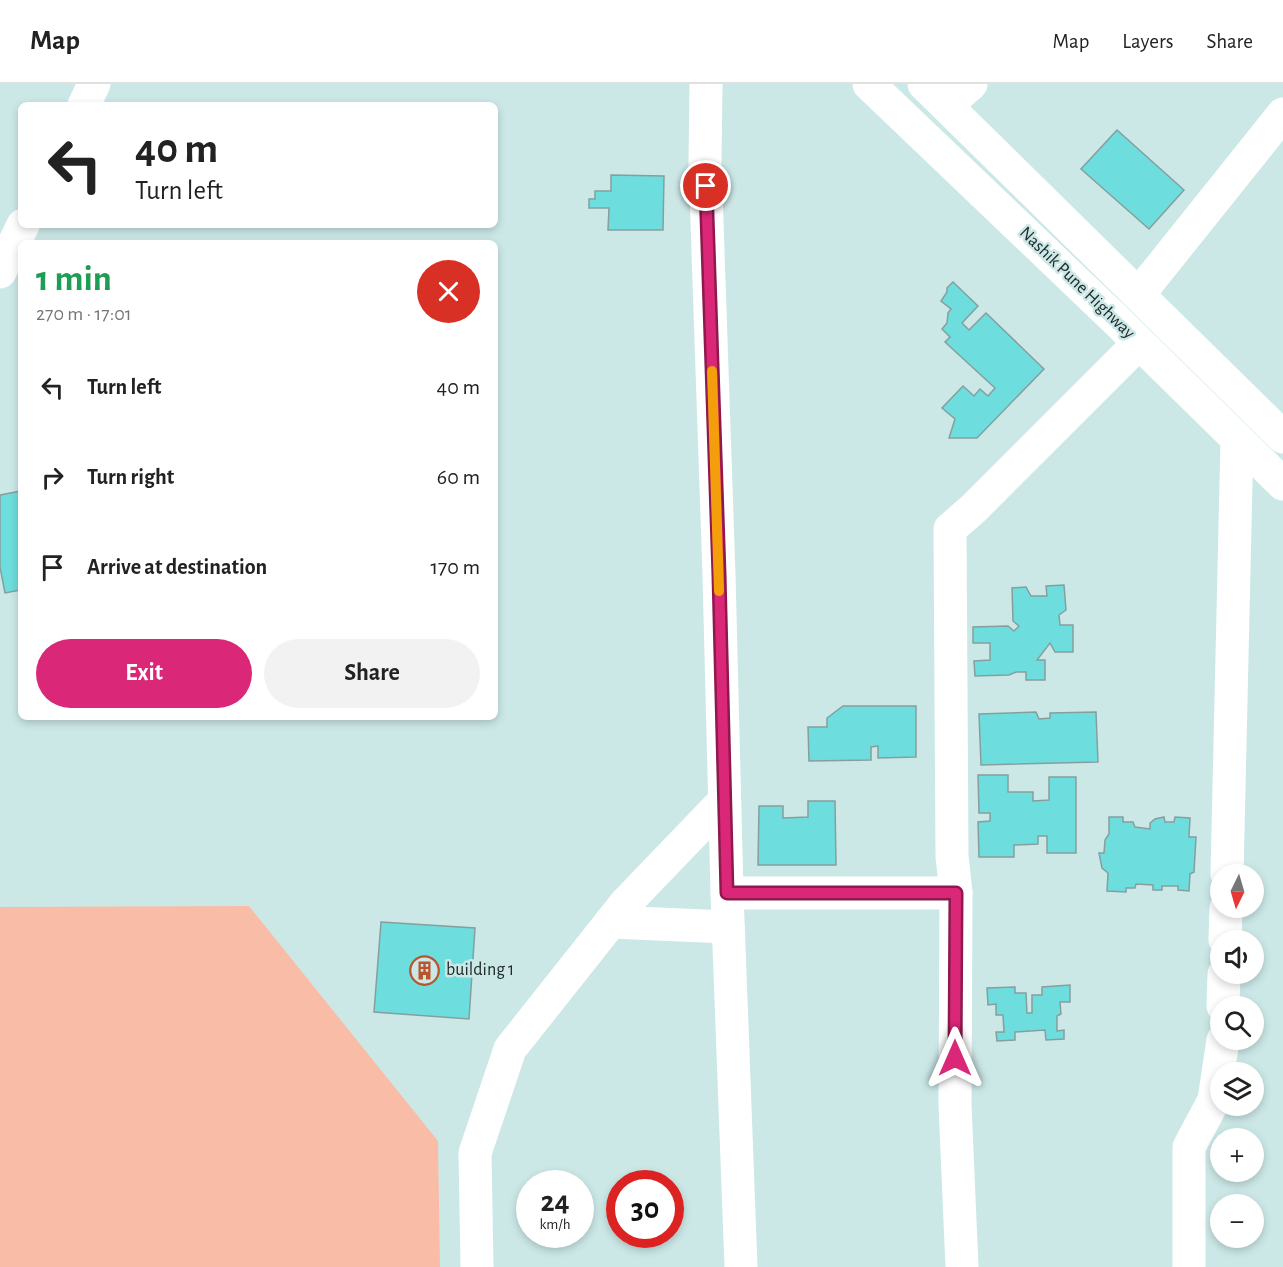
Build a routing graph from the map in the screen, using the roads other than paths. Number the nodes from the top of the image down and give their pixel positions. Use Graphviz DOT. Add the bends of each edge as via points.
graph roads {
  1 [pos="94,84"];
  2 [pos="706,84"];
  3 [pos="869,84"];
  4 [pos="971,84"];
  5 [pos="935,94"];
  6 [pos="85,102"];
  7 [pos="1283,114"];
  8 [pos="22,228"];
  9 [pos="0,272"];
  10 [pos="1139,294"];
  11 [pos="1139,343"];
  12 [pos="1283,437"];
  13 [pos="1238,440"];
  14 [pos="1283,484"];
  15 [pos="724,801"];
  16 [pos="1227,864"];
  17 [pos="727,893"];
  18 [pos="956,893"];
  19 [pos="611,922"];
  20 [pos="728,927"];
  21 [pos="1221,1050"];
  22 [pos="477,1267"];
  23 [pos="741,1267"];
  24 [pos="962,1267"];
  25 [pos="1189,1267"];
  1 -- 6 [label="main road"];
  2 -- 15 [label="main road"];
  3 -- 11 [label="main road, Nashik Pune Highway"];
  4 -- 5 [label="main road"];
  5 -- 10 [label="main road, Nashik Pune Highway"];
  7 -- 10 [label="main road"];
  8 -- 9 [label="main road"];
  10 -- 12 [label="main road, Nashik Pune Highway"];
  11 -- 13 [label="main road, Nashik Pune Highway"];
  11 -- 18 [label="main road" via="950,529 952,856"];
  13 -- 14 [label="main road, Nashik Pune Highway"];
  13 -- 16 [label="main road"];
  15 -- 17 [label="main road"];
  15 -- 19 [label="main road"];
  17 -- 18 [label="main road"];
  17 -- 20 [label="main road"];
  18 -- 24 [label="main road" via="955,1105"];
  19 -- 20 [label="main road"];
  19 -- 22 [label="main road" via="510,1049 475,1153"];
  20 -- 23 [label="main road"];
  21 -- 25 [label="main road" via="1214,1100 1189,1147"];
}
